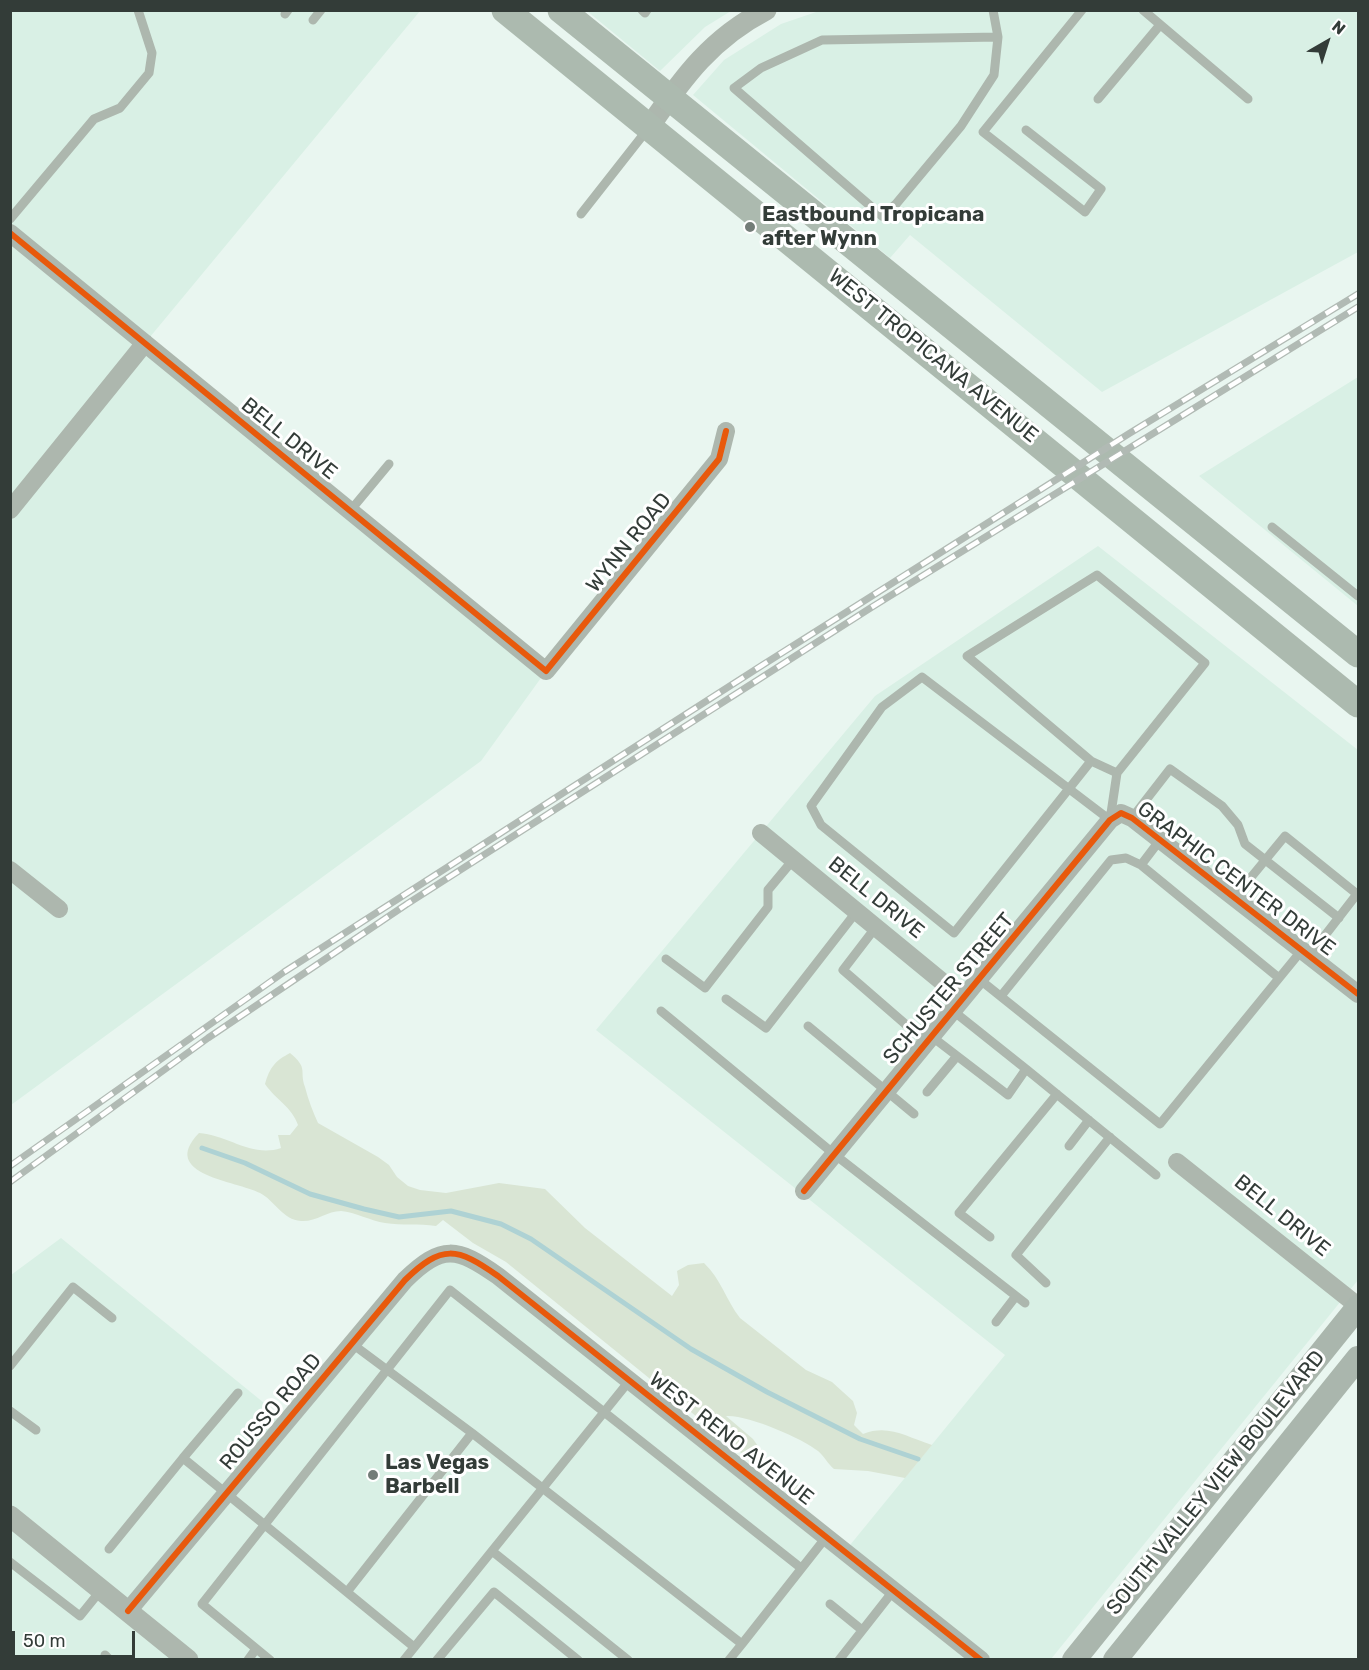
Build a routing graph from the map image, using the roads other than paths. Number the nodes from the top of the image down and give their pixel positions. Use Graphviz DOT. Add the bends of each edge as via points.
graph roads {
  1 [pos="138,10"];
  2 [pos="321,10"];
  3 [pos="505,10"];
  4 [pos="561,10"];
  5 [pos="642,10"];
  6 [pos="647,10"];
  7 [pos="766,10"];
  8 [pos="993,10"];
  9 [pos="1082,10"];
  10 [pos="1143,10"];
  11 [pos="313,20"];
  12 [pos="1160,25"];
  13 [pos="998,37"];
  14 [pos="669,98"];
  15 [pos="1098,99"];
  16 [pos="1248,99"];
  17 [pos="650,126"];
  18 [pos="1026,130"];
  19 [pos="581,214"];
  20 [pos="10,219"];
  21 [pos="10,233"];
  22 [pos="145,343"];
  23 [pos="726,431"];
  24 [pos="389,464"];
  25 [pos="10,510"];
  26 [pos="350,510"];
  27 [pos="1272,527"];
  28 [pos="1359,596"];
  29 [pos="1359,654"];
  30 [pos="546,671"];
  31 [pos="1359,704"];
  32 [pos="1091,761"];
  33 [pos="1117,773"];
  34 [pos="1070,788"];
  35 [pos="1121,817"];
  36 [pos="760,833"];
  37 [pos="1160,840"];
  38 [pos="793,860"];
  39 [pos="1265,860"];
  40 [pos="1141,865"];
  41 [pos="10,870"];
  42 [pos="1234,898"];
  43 [pos="59,909"];
  44 [pos="857,911"];
  45 [pos="1339,918"];
  46 [pos="876,927"];
  47 [pos="1306,953"];
  48 [pos="666,958"];
  49 [pos="1280,978"];
  50 [pos="979,979"];
  51 [pos="1357,990"];
  52 [pos="1001,996"];
  53 [pos="726,999"];
  54 [pos="957,1004"];
  55 [pos="661,1011"];
  56 [pos="808,1026"];
  57 [pos="929,1039"];
  58 [pos="957,1056"];
  59 [pos="1026,1069"];
  60 [pos="885,1092"];
  61 [pos="927,1092"];
  62 [pos="1057,1094"];
  63 [pos="914,1114"];
  64 [pos="1089,1120"];
  65 [pos="1110,1137"];
  66 [pos="1069,1146"];
  67 [pos="834,1154"];
  68 [pos="1178,1161"];
  69 [pos="1156,1175"];
  70 [pos="804,1191"];
  71 [pos="990,1237"];
  72 [pos="454,1254"];
  73 [pos="1047,1283"];
  74 [pos="1016,1296"];
  75 [pos="1025,1303"];
  76 [pos="1359,1306"];
  77 [pos="112,1318"];
  78 [pos="996,1322"];
  79 [pos="351,1343"];
  80 [pos="1359,1359"];
  81 [pos="10,1366"];
  82 [pos="388,1368"];
  83 [pos="630,1380"];
  84 [pos="238,1393"];
  85 [pos="10,1411"];
  86 [pos="604,1413"];
  87 [pos="36,1430"];
  88 [pos="472,1433"];
  89 [pos="183,1458"];
  90 [pos="543,1488"];
  91 [pos="226,1492"];
  92 [pos="10,1516"];
  93 [pos="264,1525"];
  94 [pos="827,1536"];
  95 [pos="109,1549"];
  96 [pos="492,1551"];
  97 [pos="10,1562"];
  98 [pos="801,1568"];
  99 [pos="101,1590"];
  100 [pos="894,1590"];
  101 [pos="347,1592"];
  102 [pos="830,1604"];
  103 [pos="128,1611"];
  104 [pos="862,1630"];
  105 [pos="741,1644"];
  106 [pos="414,1647"];
  107 [pos="256,1649"];
  108 [pos="188,1659"];
  109 [pos="248,1659"];
  110 [pos="270,1659"];
  111 [pos="404,1659"];
  112 [pos="437,1659"];
  113 [pos="578,1659"];
  114 [pos="628,1659"];
  115 [pos="729,1659"];
  116 [pos="839,1659"];
  117 [pos="978,1659"];
  118 [pos="1074,1659"];
  119 [pos="1114,1659"];
  1 -- 20 [label="lane" via="152,53 149,73 120,108 94,119"];
  2 -- 11 [label="lane"];
  3 -- 17 [label="main road, WEST TROPICANA AVENUE"];
  4 -- 14 [label="main road, WEST TROPICANA AVENUE"];
  5 -- 6 [label="lane"];
  7 -- 14 [label="street" via="718,40"];
  8 -- 13 [label="lane"];
  9 -- 18 [label="lane" via="983,132 1085,212 1101,189"];
  10 -- 12 [label="lane"];
  12 -- 15 [label="lane"];
  12 -- 16 [label="lane"];
  13 -- 13 [label="lane" via="822,40 761,68 734,88 882,216 961,126 994,75"];
  14 -- 17 [label="street"];
  14 -- 29 [label="main road, WEST TROPICANA AVENUE"];
  17 -- 19 [label="lane"];
  17 -- 31 [label="main road, WEST TROPICANA AVENUE"];
  21 -- 22 [label="street, BELL DRIVE"];
  22 -- 25 [label="street"];
  22 -- 26 [label="street, BELL DRIVE"];
  23 -- 30 [label="street, WYNN ROAD" via="719,459"];
  24 -- 26 [label="lane"];
  26 -- 30 [label="street, BELL DRIVE"];
  27 -- 28 [label="lane"];
  32 -- 33 [label="lane"];
  32 -- 33 [label="lane" via="967,656 1097,575 1205,663"];
  32 -- 34 [label="lane"];
  33 -- 35 [label="lane"];
  34 -- 34 [label="lane" via="922,677 882,707 811,806 821,825 954,933"];
  34 -- 35 [label="lane"];
  35 -- 37 [label="street, GRAPHIC CENTER DRIVE"];
  35 -- 39 [label="lane" via="1170,769 1222,806 1238,825 1245,844"];
  35 -- 50 [label="street, SCHUSTER STREET"];
  36 -- 38 [label="street, BELL DRIVE"];
  37 -- 40 [label="lane"];
  37 -- 42 [label="street, GRAPHIC CENTER DRIVE"];
  38 -- 44 [label="street, BELL DRIVE"];
  38 -- 48 [label="lane" via="768,890 768,907 705,988"];
  39 -- 42 [label="lane"];
  39 -- 45 [label="lane"];
  39 -- 45 [label="lane" via="1285,836 1358,894"];
  40 -- 49 [label="lane"];
  40 -- 52 [label="lane" via="1126,858 1112,860"];
  41 -- 43 [label="street"];
  42 -- 47 [label="street, GRAPHIC CENTER DRIVE"];
  44 -- 46 [label="street, BELL DRIVE"];
  44 -- 53 [label="lane" via="766,1028"];
  45 -- 47 [label="lane"];
  46 -- 54 [label="street, BELL DRIVE"];
  46 -- 57 [label="lane" via="843,970"];
  47 -- 49 [label="lane"];
  47 -- 51 [label="street, GRAPHIC CENTER DRIVE"];
  49 -- 52 [label="lane" via="1160,1124"];
  50 -- 52 [label="lane"];
  50 -- 54 [label="street, SCHUSTER STREET"];
  54 -- 57 [label="street, SCHUSTER STREET"];
  54 -- 59 [label="lane"];
  55 -- 67 [label="lane"];
  56 -- 60 [label="lane"];
  57 -- 58 [label="lane"];
  57 -- 60 [label="street, SCHUSTER STREET"];
  58 -- 59 [label="lane" via="1008,1095"];
  58 -- 61 [label="lane"];
  59 -- 62 [label="lane"];
  60 -- 63 [label="lane"];
  60 -- 67 [label="street, SCHUSTER STREET"];
  62 -- 64 [label="lane"];
  62 -- 71 [label="lane" via="959,1213"];
  64 -- 65 [label="lane"];
  64 -- 66 [label="lane"];
  65 -- 69 [label="lane"];
  65 -- 73 [label="lane" via="1016,1255"];
  67 -- 70 [label="street, SCHUSTER STREET"];
  67 -- 74 [label="lane"];
  68 -- 76 [label="street, BELL DRIVE"];
  72 -- 79 [label="street, ROUSSO ROAD" via="426,1260"];
  72 -- 83 [label="street, WEST RENO AVENUE" via="498,1276"];
  74 -- 75 [label="lane"];
  74 -- 78 [label="lane"];
  76 -- 118 [label="main road, SOUTH VALLEY VIEW BOULEVARD"];
  77 -- 81 [label="lane" via="73,1287"];
  79 -- 82 [label="lane"];
  79 -- 91 [label="street, ROUSSO ROAD"];
  80 -- 119 [label="main road, SOUTH VALLEY VIEW BOULEVARD"];
  82 -- 86 [label="lane" via="450,1290"];
  82 -- 88 [label="lane"];
  82 -- 93 [label="lane"];
  83 -- 86 [label="lane"];
  83 -- 94 [label="street, WEST RENO AVENUE"];
  84 -- 89 [label="lane"];
  85 -- 87 [label="lane"];
  86 -- 90 [label="lane"];
  86 -- 98 [label="lane"];
  88 -- 90 [label="lane"];
  88 -- 101 [label="lane"];
  89 -- 91 [label="lane"];
  89 -- 95 [label="lane"];
  90 -- 96 [label="lane"];
  90 -- 105 [label="lane"];
  91 -- 93 [label="lane"];
  91 -- 103 [label="street, ROUSSO ROAD"];
  92 -- 99 [label="street"];
  93 -- 101 [label="lane"];
  93 -- 107 [label="lane" via="202,1604"];
  94 -- 98 [label="lane"];
  94 -- 100 [label="street, WEST RENO AVENUE"];
  96 -- 106 [label="lane"];
  96 -- 114 [label="lane"];
  97 -- 99 [label="lane" via="80,1616"];
  98 -- 105 [label="lane"];
  99 -- 103 [label="street"];
  100 -- 104 [label="lane"];
  100 -- 117 [label="street, WEST RENO AVENUE"];
  101 -- 106 [label="lane"];
  102 -- 104 [label="lane"];
  103 -- 108 [label="street"];
  104 -- 116 [label="lane"];
  105 -- 115 [label="lane"];
  106 -- 111 [label="lane"];
  107 -- 109 [label="lane"];
  107 -- 110 [label="lane"];
  112 -- 113 [label="lane" via="494,1592"];
}
